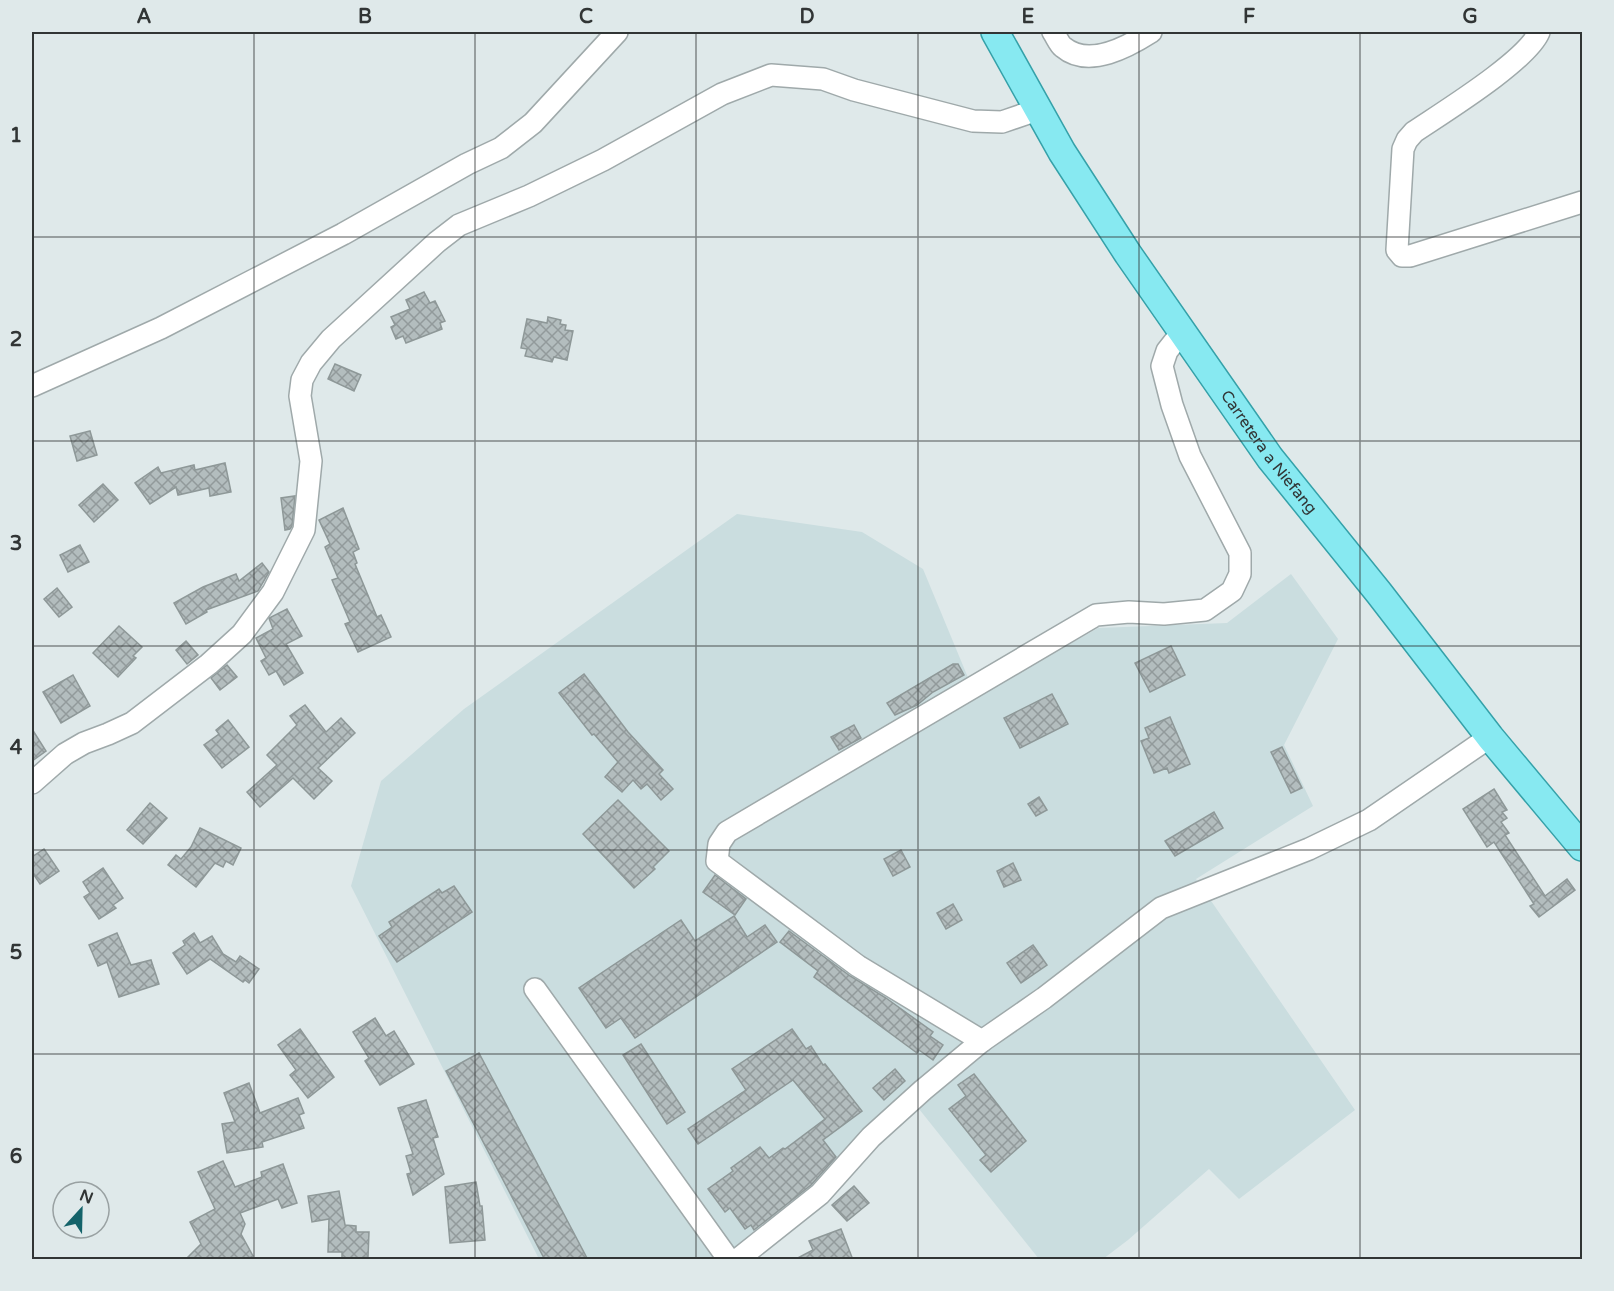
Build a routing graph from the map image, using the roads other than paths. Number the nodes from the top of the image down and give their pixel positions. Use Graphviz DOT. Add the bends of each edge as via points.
graph roads {
  1 [pos="617,32"];
  2 [pos="995,32"];
  3 [pos="1053,32"];
  4 [pos="1151,32"];
  5 [pos="1539,32"];
  6 [pos="1040,109"];
  7 [pos="1582,202"];
  8 [pos="1182,332"];
  9 [pos="32,386"];
  10 [pos="1490,738"];
  11 [pos="32,783"];
  12 [pos="1582,847"];
  13 [pos="535,989"];
  14 [pos="982,1041"];
  15 [pos="729,1260"];
  16 [pos="737,1260"];
  1 -- 9 [label="street" via="533,123 501,148 161,328"];
  2 -- 6 [label="main road, Carretera a Niefang"];
  3 -- 4 [label="street" via="1069,51 1098,56 1121,49"];
  5 -- 7 [label="street" via="1505,68 1407,140 1403,149 1396,250 1402,256 1410,256"];
  6 -- 8 [label="main road, Carretera a Niefang" via="1062,152"];
  6 -- 11 [label="street" via="1002,122 973,121 823,79 771,75 722,94 529,196 459,225 331,339 311,363 302,380 300,396 311,461 304,530 273,592 242,634 132,723 65,754"];
  8 -- 10 [label="main road, Carretera a Niefang" via="1270,458"];
  8 -- 14 [label="street" via="1167,351 1162,366 1190,456 1240,553 1240,574 1232,591 1205,610 1096,615 726,832 719,844 717,861 754,889 858,966"];
  10 -- 12 [label="main road, Carretera a Niefang"];
  10 -- 14 [label="street" via="1369,820 1309,849 1161,908"];
  13 -- 15 [label="street"];
  14 -- 16 [label="street" via="871,1137 820,1194"];
}
